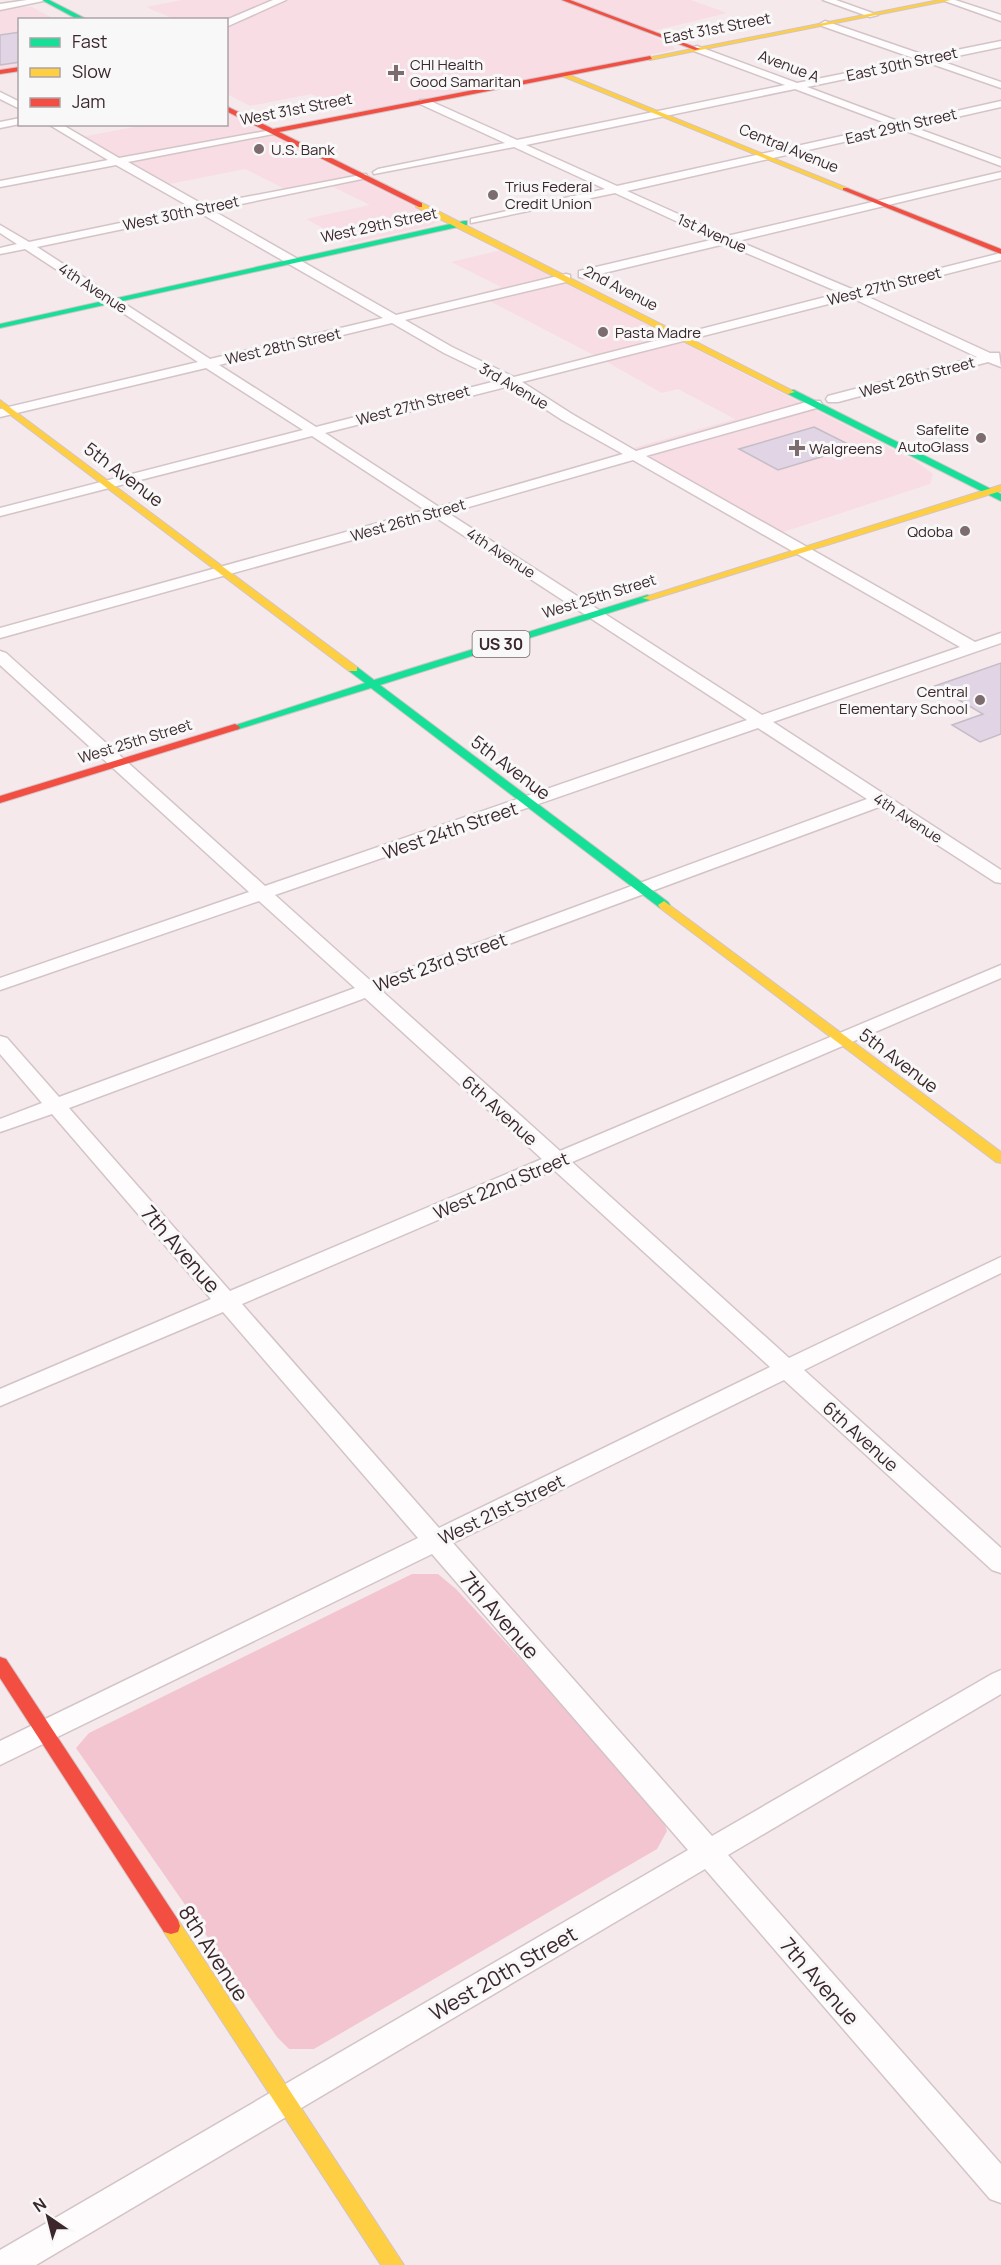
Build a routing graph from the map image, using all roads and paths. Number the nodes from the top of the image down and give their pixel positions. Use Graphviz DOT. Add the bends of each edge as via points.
graph roads {
  1 [pos="270,0"];
  2 [pos="282,0"];
  3 [pos="565,0"];
  4 [pos="827,0"];
  5 [pos="947,0"];
  6 [pos="36,1"];
  7 [pos="0,7"];
  8 [pos="260,7"];
  9 [pos="873,15"];
  10 [pos="61,18"];
  11 [pos="80,18"];
  12 [pos="1001,18"];
  13 [pos="228,23"];
  14 [pos="825,24"];
  15 [pos="1001,44"];
  16 [pos="697,49"];
  17 [pos="926,59"];
  18 [pos="18,69"];
  19 [pos="0,72"];
  20 [pos="564,75"];
  21 [pos="1001,85"];
  22 [pos="796,86"];
  23 [pos="0,95"];
  24 [pos="228,99"];
  25 [pos="424,102"];
  26 [pos="18,104"];
  27 [pos="1001,104"];
  28 [pos="228,109"];
  29 [pos="661,114"];
  30 [pos="18,121"];
  31 [pos="0,124"];
  32 [pos="905,125"];
  33 [pos="56,126"];
  34 [pos="289,128"];
  35 [pos="273,131"];
  36 [pos="516,144"];
  37 [pos="765,156"];
  38 [pos="116,161"];
  39 [pos="1001,163"];
  40 [pos="378,172"];
  41 [pos="1001,175"];
  42 [pos="362,176"];
  43 [pos="0,183"];
  44 [pos="617,189"];
  45 [pos="880,204"];
  46 [pos="200,209"];
  47 [pos="475,220"];
  48 [pos="458,224"];
  49 [pos="0,228"];
  50 [pos="726,240"];
  51 [pos="26,245"];
  52 [pos="0,251"];
  53 [pos="1001,254"];
  54 [pos="291,261"];
  55 [pos="583,274"];
  56 [pos="566,278"];
  57 [pos="853,294"];
  58 [pos="112,301"];
  59 [pos="394,319"];
  60 [pos="0,326"];
  61 [pos="700,333"];
  62 [pos="683,338"];
  63 [pos="997,359"];
  64 [pos="209,363"];
  65 [pos="510,380"];
  66 [pos="833,399"];
  67 [pos="815,404"];
  68 [pos="3,409"];
  69 [pos="315,431"];
  70 [pos="634,456"];
  71 [pos="987,476"];
  72 [pos="969,482"];
  73 [pos="108,484"];
  74 [pos="946,489"];
  75 [pos="998,490"];
  76 [pos="0,512"];
  77 [pos="438,512"];
  78 [pos="803,532"];
  79 [pos="782,539"];
  80 [pos="759,546"];
  81 [pos="802,550"];
  82 [pos="224,572"];
  83 [pos="598,595"];
  84 [pos="576,602"];
  85 [pos="553,609"];
  86 [pos="595,614"];
  87 [pos="0,633"];
  88 [pos="1001,638"];
  89 [pos="974,648"];
  90 [pos="0,656"];
  91 [pos="375,663"];
  92 [pos="348,672"];
  93 [pos="372,684"];
  94 [pos="761,723"];
  95 [pos="105,751"];
  96 [pos="0,800"];
  97 [pos="881,800"];
  98 [pos="529,803"];
  99 [pos="1001,878"];
  100 [pos="641,888"];
  101 [pos="263,894"];
  102 [pos="1001,971"];
  103 [pos="0,984"];
  104 [pos="368,989"];
  105 [pos="842,1039"];
  106 [pos="0,1042"];
  107 [pos="55,1105"];
  108 [pos="0,1126"];
  109 [pos="1001,1159"];
  110 [pos="557,1161"];
  111 [pos="1001,1264"];
  112 [pos="227,1302"];
  113 [pos="787,1369"];
  114 [pos="0,1398"];
  115 [pos="436,1541"];
  116 [pos="1001,1563"];
  117 [pos="0,1664"];
  118 [pos="1001,1681"];
  119 [pos="45,1732"];
  120 [pos="0,1754"];
  121 [pos="708,1853"];
  122 [pos="285,2101"];
  123 [pos="1001,2188"];
  124 [pos="5,2265"];
  125 [pos="393,2265"];
  1 -- 8 [label="street"];
  2 -- 8 [label="street"];
  3 -- 16 [label="street, Avenue A"];
  4 -- 9 [label="street"];
  5 -- 9 [label="street, East 31st Street"];
  5 -- 12 [label="street"];
  6 -- 7 [label="street"];
  6 -- 10 [label="street"];
  6 -- 11 [label="street"];
  8 -- 13 [label="street"];
  9 -- 14 [label="street, East 31st Street"];
  14 -- 16 [label="street, East 31st Street"];
  14 -- 17 [label="street"];
  15 -- 17 [label="street, East 30th Street"];
  16 -- 20 [label="street, East 31st Street"];
  16 -- 22 [label="street, Avenue A"];
  17 -- 21 [label="street"];
  17 -- 22 [label="street, East 30th Street"];
  18 -- 19 [label="street"];
  20 -- 25 [label="street, West 31st Street"];
  20 -- 29 [label="street, Central Avenue"];
  22 -- 29 [label="street, East 30th Street"];
  22 -- 32 [label="street, Avenue A"];
  23 -- 26 [label="street"];
  24 -- 34 [label="street, 2nd Avenue"];
  25 -- 34 [label="street, West 31st Street"];
  25 -- 36 [label="street, 1st Avenue"];
  27 -- 32 [label="street, East 29th Street"];
  28 -- 35 [label="street, 2nd Avenue"];
  29 -- 36 [label="street"];
  29 -- 37 [label="street, Central Avenue"];
  30 -- 31 [label="street"];
  32 -- 37 [label="street, East 29th Street"];
  32 -- 39 [label="street, Avenue A"];
  33 -- 38 [label="street, 3rd Avenue"];
  34 -- 35 [label="street, West 31st Street"];
  34 -- 40 [label="street, 2nd Avenue"];
  35 -- 38 [label="street, West 31st Street"];
  35 -- 42 [label="street, 2nd Avenue"];
  36 -- 40 [label="street"];
  36 -- 44 [label="street, 1st Avenue"];
  37 -- 44 [label="street, West 29th Street"];
  37 -- 45 [label="street, Central Avenue"];
  38 -- 43 [label="street, West 31st Street"];
  38 -- 46 [label="street, 3rd Avenue"];
  40 -- 47 [label="street, 2nd Avenue"];
  41 -- 45 [label="street"];
  42 -- 46 [label="street, West 30th Street"];
  42 -- 48 [label="street, 2nd Avenue"];
  44 -- 47 [label="street, West 29th Street"];
  44 -- 50 [label="street, 1st Avenue"];
  45 -- 50 [label="street"];
  45 -- 53 [label="street, Central Avenue"];
  46 -- 51 [label="street, West 30th Street"];
  46 -- 54 [label="street, 3rd Avenue"];
  47 -- 48 [label="street, West 29th Street"];
  47 -- 55 [label="street, 2nd Avenue"];
  48 -- 54 [label="street, West 29th Street"];
  48 -- 56 [label="street, 2nd Avenue"];
  49 -- 51 [label="street, 4th Avenue"];
  50 -- 55 [label="street"];
  50 -- 57 [label="street, 1st Avenue"];
  51 -- 52 [label="street, West 30th Street"];
  51 -- 58 [label="street, 4th Avenue"];
  53 -- 57 [label="street, West 27th Street"];
  54 -- 58 [label="street, West 29th Street"];
  54 -- 59 [label="street, 3rd Avenue"];
  55 -- 61 [label="street, 2nd Avenue"];
  56 -- 59 [label="street, West 28th Street"];
  56 -- 62 [label="street, 2nd Avenue"];
  57 -- 61 [label="street, West 27th Street"];
  57 -- 63 [label="street, 1st Avenue"];
  58 -- 60 [label="street, West 29th Street"];
  58 -- 64 [label="street, 4th Avenue"];
  59 -- 64 [label="street, West 28th Street"];
  59 -- 65 [label="street, 3rd Avenue"];
  61 -- 62 [label="street, West 27th Street"];
  61 -- 66 [label="street, 2nd Avenue"];
  62 -- 65 [label="street, West 27th Street"];
  62 -- 67 [label="street, 2nd Avenue"];
  63 -- 66 [label="street, West 26th Street"];
  64 -- 68 [label="street, West 28th Street"];
  64 -- 69 [label="street, 4th Avenue"];
  65 -- 69 [label="street, West 27th Street"];
  65 -- 70 [label="street, 3rd Avenue"];
  66 -- 71 [label="street, 2nd Avenue"];
  67 -- 70 [label="street, West 26th Street"];
  67 -- 72 [label="street, 2nd Avenue"];
  68 -- 73 [label="street, 5th Avenue"];
  69 -- 73 [label="street, West 27th Street"];
  69 -- 77 [label="street, 4th Avenue"];
  70 -- 77 [label="street, West 26th Street"];
  70 -- 79 [label="street, 3rd Avenue"];
  71 -- 72 [label="street"];
  71 -- 75 [label="street, 2nd Avenue"];
  72 -- 74 [label="street"];
  72 -- 75 [label="street, 2nd Avenue"];
  73 -- 76 [label="street, West 27th Street"];
  73 -- 82 [label="street, 5th Avenue"];
  75 -- 81 [label="street, West 25th Street / US 30"];
  77 -- 82 [label="street, West 26th Street"];
  77 -- 84 [label="street, 4th Avenue"];
  78 -- 79 [label="street"];
  79 -- 80 [label="street"];
  79 -- 81 [label="street, 3rd Avenue"];
  81 -- 86 [label="street, West 25th Street / US 30"];
  81 -- 89 [label="street, 3rd Avenue"];
  82 -- 87 [label="street, West 26th Street"];
  82 -- 92 [label="street, 5th Avenue"];
  83 -- 84 [label="street, West 25th Street"];
  84 -- 85 [label="street, West 25th Street"];
  84 -- 86 [label="street, 4th Avenue"];
  86 -- 93 [label="street, West 25th Street / US 30"];
  86 -- 94 [label="street, 4th Avenue"];
  88 -- 89 [label="street, West 24th Street"];
  89 -- 94 [label="street, West 24th Street"];
  90 -- 95 [label="street, 6th Avenue"];
  91 -- 92 [label="street"];
  92 -- 93 [label="street, 5th Avenue"];
  93 -- 95 [label="street, West 25th Street / US 30"];
  93 -- 98 [label="street, 5th Avenue"];
  94 -- 97 [label="street, 4th Avenue"];
  94 -- 98 [label="street, West 24th Street"];
  95 -- 96 [label="street, West 25th Street / US 30"];
  95 -- 101 [label="street, 6th Avenue"];
  97 -- 99 [label="street, 4th Avenue"];
  97 -- 100 [label="street, West 23rd Street"];
  98 -- 100 [label="street, 5th Avenue"];
  98 -- 101 [label="street, West 24th Street"];
  100 -- 104 [label="street, West 23rd Street"];
  100 -- 105 [label="street, 5th Avenue"];
  101 -- 103 [label="street, West 24th Street"];
  101 -- 104 [label="street, 6th Avenue"];
  102 -- 105 [label="street, West 22nd Street"];
  104 -- 107 [label="street, West 23rd Street"];
  104 -- 110 [label="street, 6th Avenue"];
  105 -- 109 [label="street, 5th Avenue"];
  105 -- 110 [label="street, West 22nd Street"];
  106 -- 107 [label="street, 7th Avenue"];
  107 -- 108 [label="street, West 23rd Street"];
  107 -- 112 [label="street, 7th Avenue"];
  110 -- 112 [label="street, West 22nd Street"];
  110 -- 113 [label="street, 6th Avenue"];
  111 -- 113 [label="street, West 21st Street"];
  112 -- 114 [label="street, West 22nd Street"];
  112 -- 115 [label="street, 7th Avenue"];
  113 -- 115 [label="street, West 21st Street"];
  113 -- 116 [label="street, 6th Avenue"];
  115 -- 119 [label="street, West 21st Street"];
  115 -- 121 [label="street, 7th Avenue"];
  117 -- 119 [label="street, 8th Avenue"];
  118 -- 121 [label="street, West 20th Street"];
  119 -- 120 [label="street, West 21st Street"];
  119 -- 122 [label="street, 8th Avenue"];
  121 -- 122 [label="street, West 20th Street"];
  121 -- 123 [label="street, 7th Avenue"];
  122 -- 124 [label="street, West 20th Street"];
  122 -- 125 [label="street, 8th Avenue"];
}
